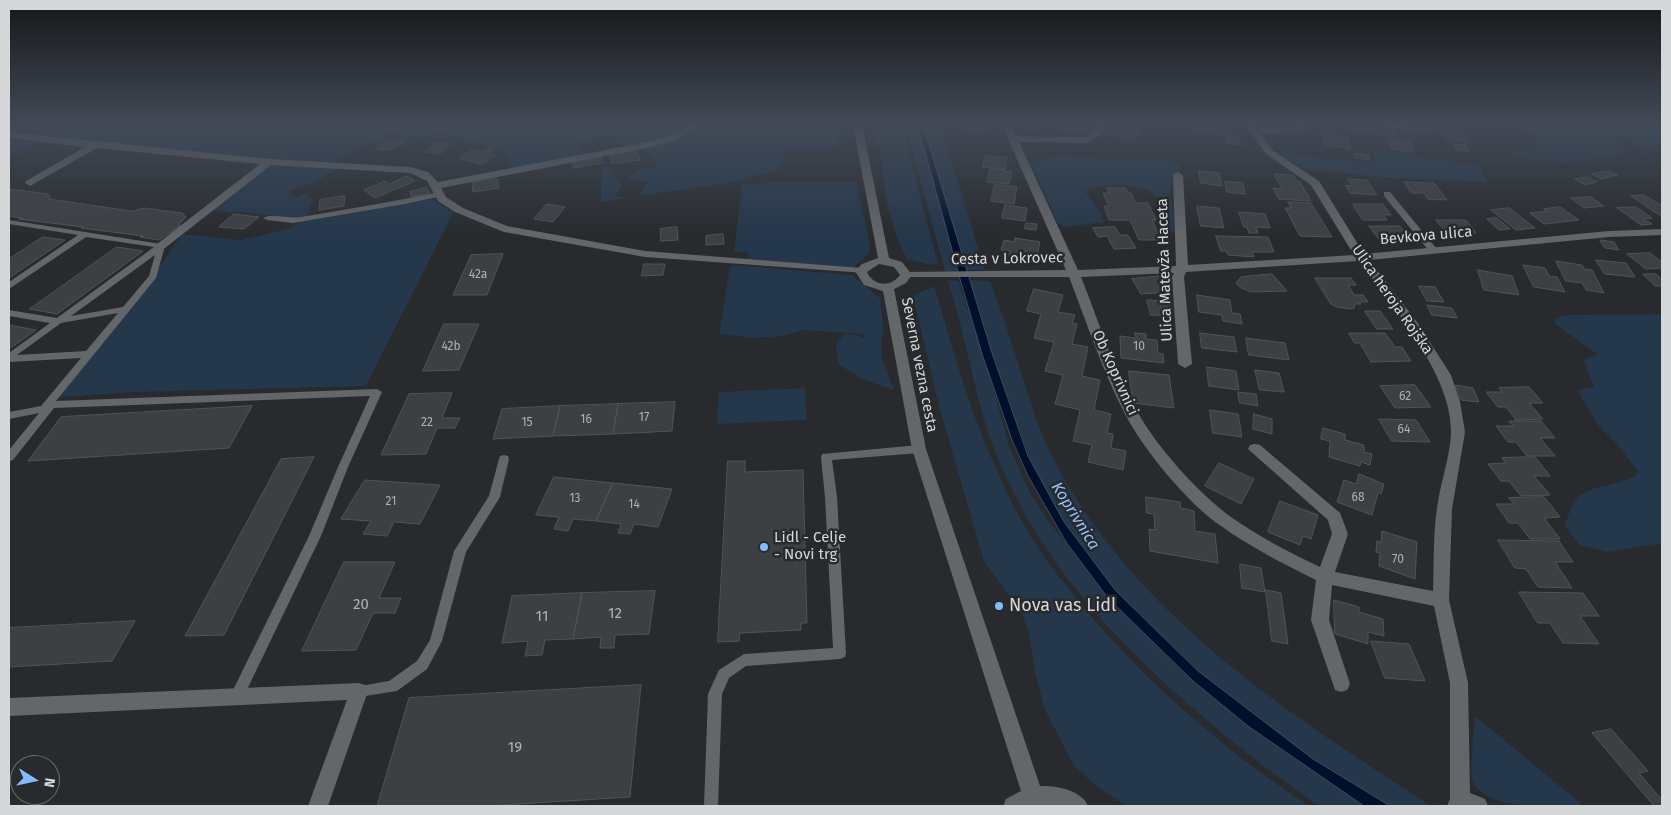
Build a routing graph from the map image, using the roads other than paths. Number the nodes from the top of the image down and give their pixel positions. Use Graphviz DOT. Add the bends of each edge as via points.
graph roads {
  1 [pos="64,163"];
  2 [pos="268,163"];
  3 [pos="287,163"];
  4 [pos="563,163"];
  5 [pos="865,163"];
  6 [pos="1023,163"];
  7 [pos="1285,163"];
  8 [pos="1178,175"];
  9 [pos="30,183"];
  10 [pos="437,190"];
  11 [pos="1386,194"];
  12 [pos="267,218"];
  13 [pos="11,224"];
  14 [pos="1662,232"];
  15 [pos="85,234"];
  16 [pos="161,246"];
  17 [pos="1432,250"];
  18 [pos="1360,256"];
  19 [pos="884,261"];
  20 [pos="1182,269"];
  21 [pos="861,271"];
  22 [pos="1072,272"];
  23 [pos="906,275"];
  24 [pos="9,286"];
  25 [pos="888,287"];
  26 [pos="127,309"];
  27 [pos="9,314"];
  28 [pos="58,322"];
  29 [pos="90,354"];
  30 [pos="9,358"];
  31 [pos="1185,364"];
  32 [pos="9,415"];
  33 [pos="919,449"];
  34 [pos="1255,449"];
  35 [pos="9,457"];
  36 [pos="504,458"];
  37 [pos="1325,577"];
  38 [pos="1441,600"];
  39 [pos="1341,684"];
  40 [pos="359,691"];
  41 [pos="237,696"];
  42 [pos="9,708"];
  43 [pos="1033,796"];
  44 [pos="1465,804"];
  45 [pos="318,806"];
  46 [pos="712,806"];
  47 [pos="1013,806"];
  48 [pos="1078,806"];
  1 -- 9 [label="street"];
  2 -- 16 [label="street"];
  3 -- 10 [label="street" via="411,170 424,174"];
  4 -- 10 [label="street"];
  5 -- 19 [label="street"];
  6 -- 22 [label="street, Ob Koprivnici"];
  7 -- 18 [label="street, Ulica heroja Rojška" via="1315,183"];
  8 -- 20 [label="street, Ulica Matevža Haceta"];
  10 -- 12 [label="lane" via="405,202 293,221"];
  10 -- 21 [label="street" via="458,210 504,229 570,242 645,254"];
  11 -- 17 [label="lane"];
  13 -- 15 [label="lane"];
  14 -- 17 [label="street, Bevkova ulica"];
  15 -- 16 [label="lane"];
  15 -- 24 [label="lane"];
  16 -- 26 [label="lane" via="154,276"];
  16 -- 28 [label="lane"];
  17 -- 18 [label="street, Bevkova ulica"];
  18 -- 20 [label="street, Bevkova ulica"];
  18 -- 38 [label="street, Ulica heroja Rojška" via="1411,322 1444,375 1453,402 1458,432 1444,509"];
  19 -- 21 [label="street" via="871,263"];
  19 -- 23 [label="street" via="902,267"];
  20 -- 22 [label="street, Bevkova ulica"];
  20 -- 31 [label="street, Ulica Matevža Haceta" via="1178,277"];
  21 -- 25 [label="street" via="867,282"];
  22 -- 23 [label="street, Cesta v Lokrovec"];
  22 -- 37 [label="street, Ob Koprivnici" via="1132,415 1163,460 1225,521"];
  23 -- 25 [label="street" via="900,283"];
  25 -- 33 [label="street, Severna vezna cesta"];
  26 -- 28 [label="lane"];
  26 -- 29 [label="lane"];
  27 -- 28 [label="lane"];
  28 -- 30 [label="lane"];
  29 -- 30 [label="lane"];
  29 -- 32 [label="lane" via="44,409"];
  33 -- 43 [label="street, Severna vezna cesta"];
  33 -- 46 [label="lane" via="826,458 840,653 744,660 724,674 715,694"];
  34 -- 37 [label="street" via="1335,517 1340,534"];
  35 -- 41 [label="lane" via="51,405 377,392 315,536"];
  36 -- 40 [label="lane" via="494,497 460,551 436,641 422,665 392,687"];
  37 -- 38 [label="street, Ob Koprivnici"];
  37 -- 39 [label="street" via="1320,620"];
  38 -- 44 [label="street, Ulica heroja Rojška" via="1458,683"];
  40 -- 41 [label="street"];
  40 -- 45 [label="street"];
  41 -- 42 [label="street"];
  43 -- 47 [label="street"];
  43 -- 48 [label="street" via="1052,795"];
}
